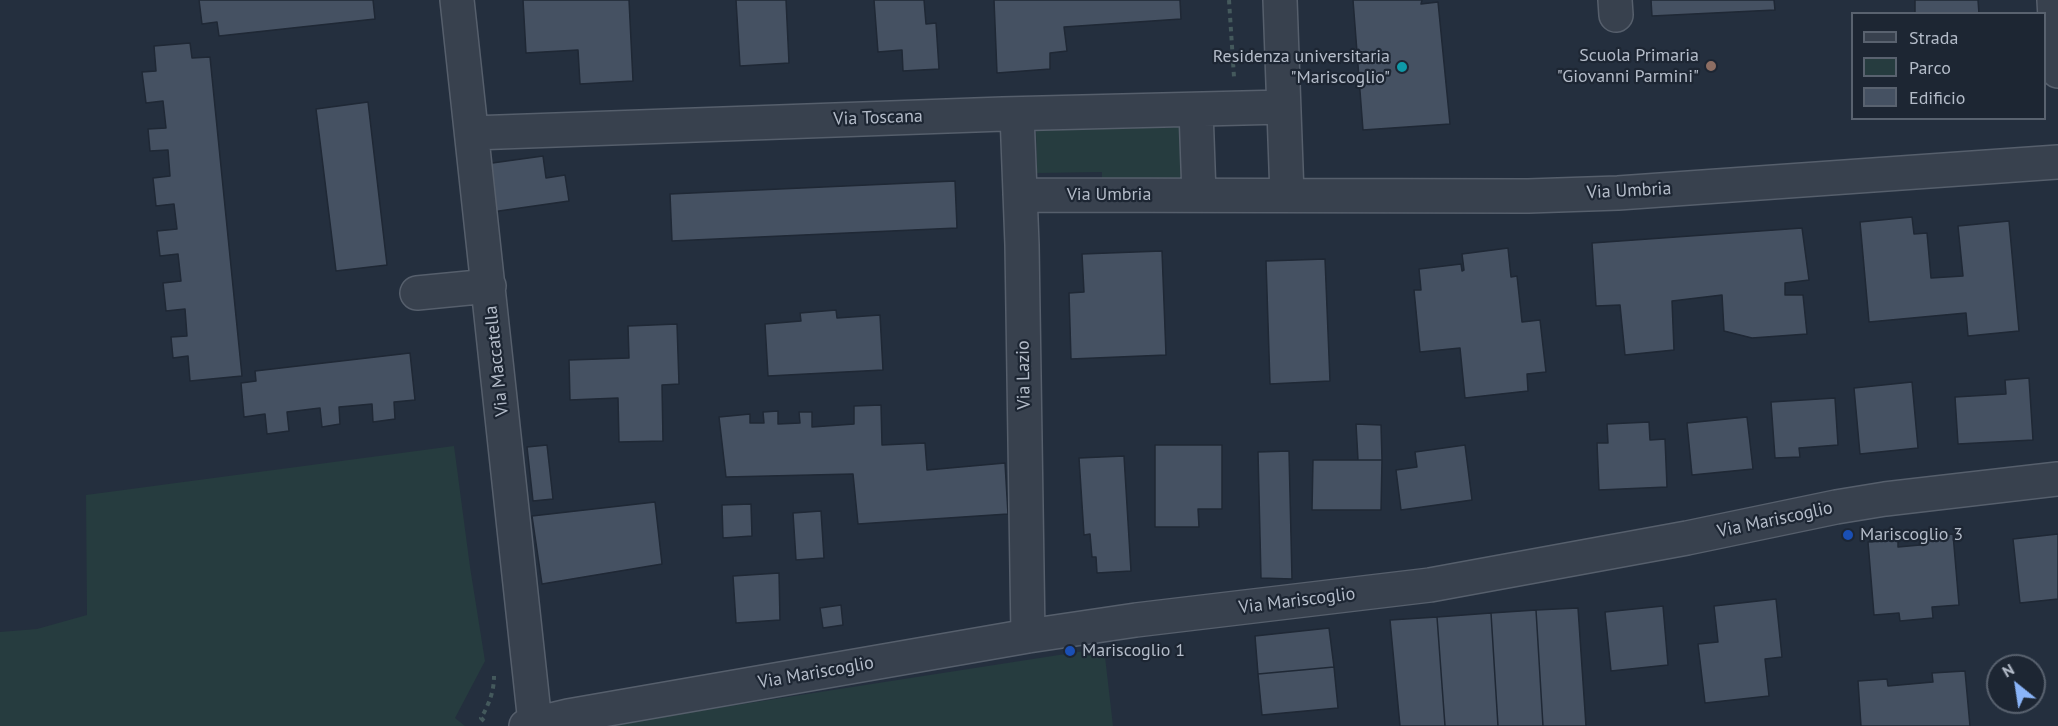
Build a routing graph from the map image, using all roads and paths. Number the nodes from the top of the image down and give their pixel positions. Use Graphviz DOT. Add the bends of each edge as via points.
graph roads {
  1 [pos="457,0"];
  2 [pos="1229,0"];
  3 [pos="1280,0"];
  4 [pos="2054,0"];
  5 [pos="2058,51"];
  6 [pos="1283,107"];
  7 [pos="1236,109"];
  8 [pos="1196,110"];
  9 [pos="1017,114"];
  10 [pos="472,133"];
  11 [pos="2058,162"];
  12 [pos="1020,195"];
  13 [pos="1199,195"];
  14 [pos="1287,195"];
  15 [pos="489,286"];
  16 [pos="417,293"];
  17 [pos="2058,479"];
  18 [pos="1028,636"];
  19 [pos="494,669"];
  20 [pos="484,721"];
  21 [pos="534,725"];
  1 -- 10 [label="street, Via Maccatella"];
  2 -- 7 [label="path"];
  3 -- 6 [label="street"];
  4 -- 5 [label="street"];
  6 -- 7 [label="street, Via Toscana"];
  6 -- 14 [label="street"];
  7 -- 8 [label="street, Via Toscana"];
  8 -- 9 [label="street, Via Toscana"];
  8 -- 13 [label="street"];
  9 -- 10 [label="street, Via Toscana"];
  9 -- 12 [label="street, Via Lazio"];
  10 -- 15 [label="street, Via Maccatella"];
  11 -- 14 [label="street, Via Umbria" via="1618,193"];
  12 -- 13 [label="street, Via Umbria"];
  12 -- 18 [label="street, Via Lazio"];
  13 -- 14 [label="street, Via Umbria"];
  15 -- 16 [label="street"];
  15 -- 21 [label="street, Via Maccatella"];
  17 -- 18 [label="street, Via Mariscoglio" via="1928,492 1836,507 1430,585"];
  18 -- 21 [label="street, Via Mariscoglio"];
  19 -- 20 [label="path" via="494,688 481,718"];
}
